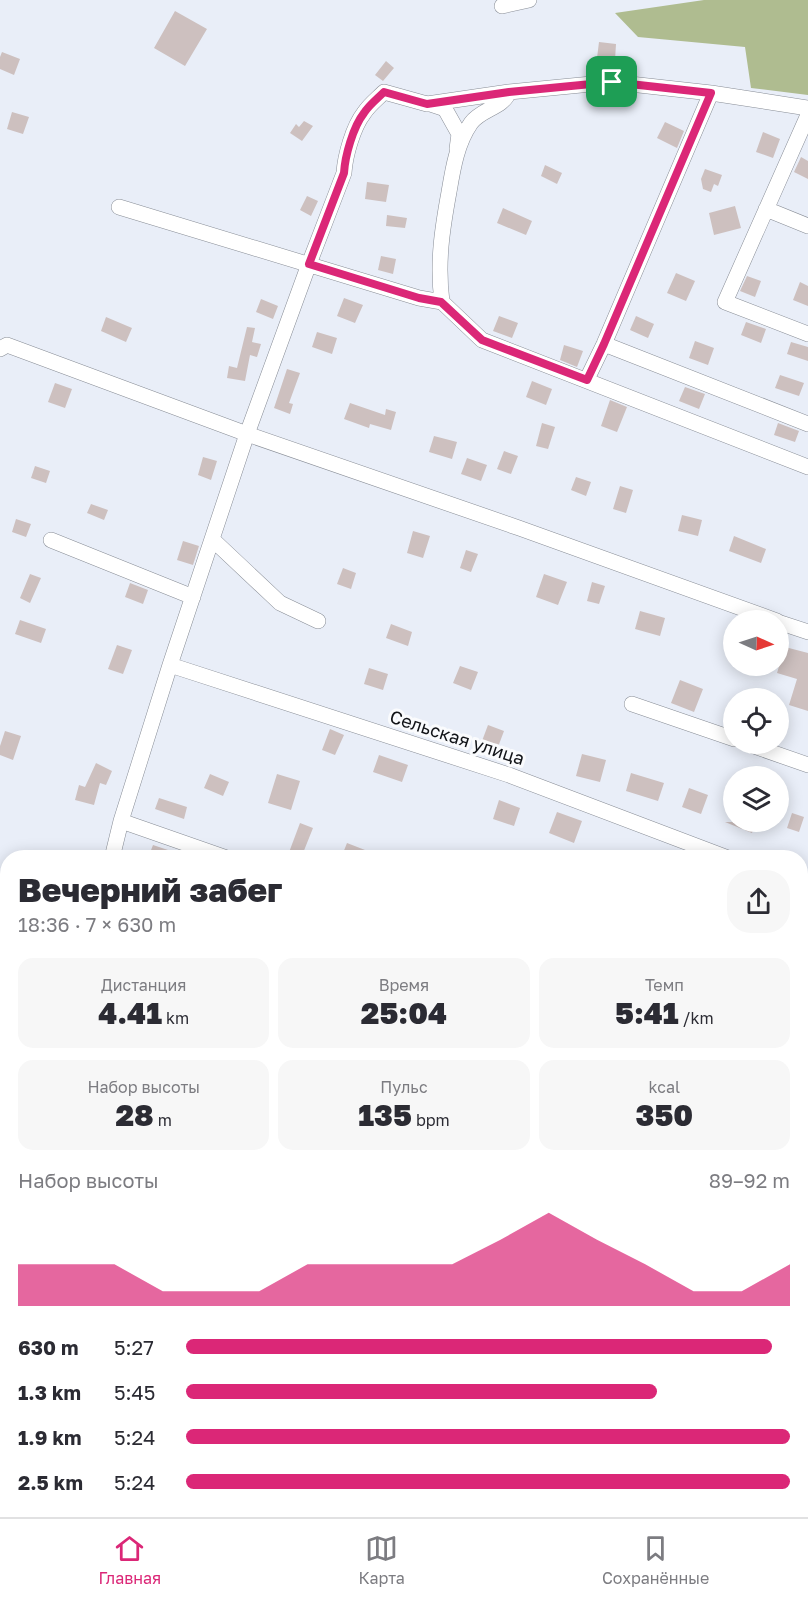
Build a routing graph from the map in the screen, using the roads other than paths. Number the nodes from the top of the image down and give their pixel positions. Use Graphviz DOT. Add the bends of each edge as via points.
graph roads {
  1 [pos="530,0"];
  2 [pos="502,6"];
  3 [pos="509,92"];
  4 [pos="711,93"];
  5 [pos="427,104"];
  6 [pos="808,108"];
  7 [pos="808,115"];
  8 [pos="456,153"];
  9 [pos="119,207"];
  10 [pos="766,209"];
  11 [pos="808,226"];
  12 [pos="309,264"];
  13 [pos="441,302"];
  14 [pos="808,334"];
  15 [pos="2,344"];
  16 [pos="604,344"];
  17 [pos="587,380"];
  18 [pos="808,424"];
  19 [pos="247,434"];
  20 [pos="808,467"];
  21 [pos="212,539"];
  22 [pos="51,540"];
  23 [pos="193,597"];
  24 [pos="747,610"];
  25 [pos="318,621"];
  26 [pos="789,625"];
  27 [pos="808,632"];
  28 [pos="170,665"];
  29 [pos="632,704"];
  30 [pos="723,735"];
  31 [pos="777,754"];
  32 [pos="808,765"];
  33 [pos="121,821"];
  34 [pos="114,850"];
  35 [pos="204,850"];
  36 [pos="707,850"];
  1 -- 2 [label="street"];
  3 -- 4 [label="street" via="612,82"];
  3 -- 5 [label="street"];
  3 -- 8 [label="street" via="506,99 472,121"];
  4 -- 6 [label="street"];
  4 -- 16 [label="street"];
  5 -- 8 [label="street" via="445,109 459,135"];
  5 -- 12 [label="street" via="384,92 365,111"];
  7 -- 10 [label="street"];
  8 -- 13 [label="street" via="440,245"];
  9 -- 12 [label="street"];
  10 -- 11 [label="street"];
  10 -- 14 [label="street" via="725,302"];
  12 -- 13 [label="street"];
  12 -- 19 [label="street"];
  13 -- 17 [label="street" via="482,340"];
  15 -- 19 [label="street"];
  16 -- 17 [label="street"];
  16 -- 18 [label="street"];
  17 -- 20 [label="street"];
  19 -- 21 [label="street"];
  19 -- 24 [label="street"];
  21 -- 23 [label="street"];
  21 -- 25 [label="street" via="280,603"];
  22 -- 23 [label="street"];
  23 -- 28 [label="street"];
  26 -- 27 [label="street"];
  28 -- 33 [label="street"];
  28 -- 36 [label="street, Сельская улица" via="509,775"];
  29 -- 30 [label="street"];
  31 -- 32 [label="street"];
  33 -- 34 [label="street"];
  33 -- 35 [label="street"];
}
